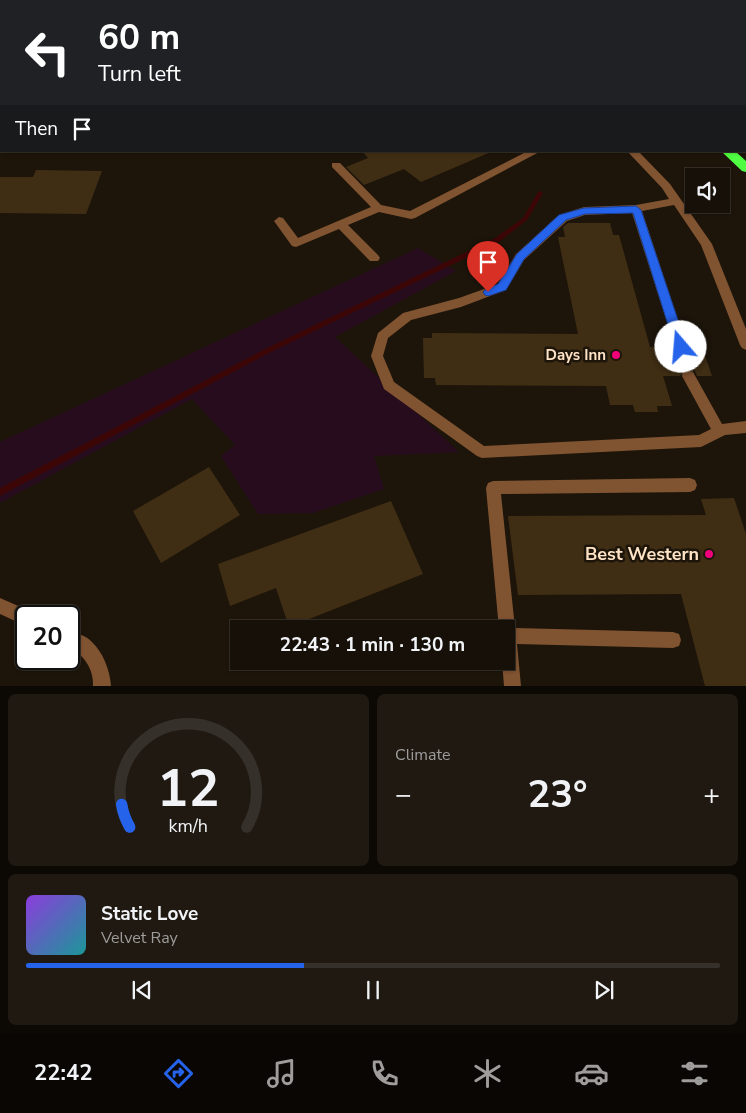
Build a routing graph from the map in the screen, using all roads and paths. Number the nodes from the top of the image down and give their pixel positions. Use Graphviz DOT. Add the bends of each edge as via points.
graph roads {
  1 [pos="534,152"];
  2 [pos="633,152"];
  3 [pos="728,152"];
  4 [pos="336,165"];
  5 [pos="746,168"];
  6 [pos="677,201"];
  7 [pos="378,208"];
  8 [pos="636,210"];
  9 [pos="279,221"];
  10 [pos="340,224"];
  11 [pos="374,258"];
  12 [pos="746,346"];
  13 [pos="681,347"];
  14 [pos="688,376"];
  15 [pos="746,427"];
  16 [pos="719,431"];
  17 [pos="690,485"];
  18 [pos="0,606"];
  19 [pos="15,613"];
  20 [pos="506,620"];
  21 [pos="515,636"];
  22 [pos="673,640"];
  23 [pos="80,644"];
  24 [pos="511,670"];
  25 [pos="102,686"];
  26 [pos="513,686"];
  1 -- 7 [label="street" via="411,215"];
  2 -- 6 [label="street"];
  3 -- 5 [label="highway"];
  4 -- 7 [label="street"];
  6 -- 8 [label="street"];
  6 -- 12 [label="street" via="706,244"];
  7 -- 10 [label="street"];
  8 -- 13 [label="street"];
  8 -- 16 [label="street" via="584,211 563,218 520,257 502,287 407,316 382,336 377,356 389,385 482,452 701,441"];
  9 -- 10 [label="street" via="296,243"];
  10 -- 11 [label="street"];
  14 -- 16 [label="street"];
  15 -- 16 [label="street"];
  17 -- 20 [label="street" via="493,488"];
  18 -- 19 [label="street"];
  21 -- 22 [label="street"];
  23 -- 25 [label="street" via="85,646 102,673"];
  24 -- 26 [label="street"];
}
